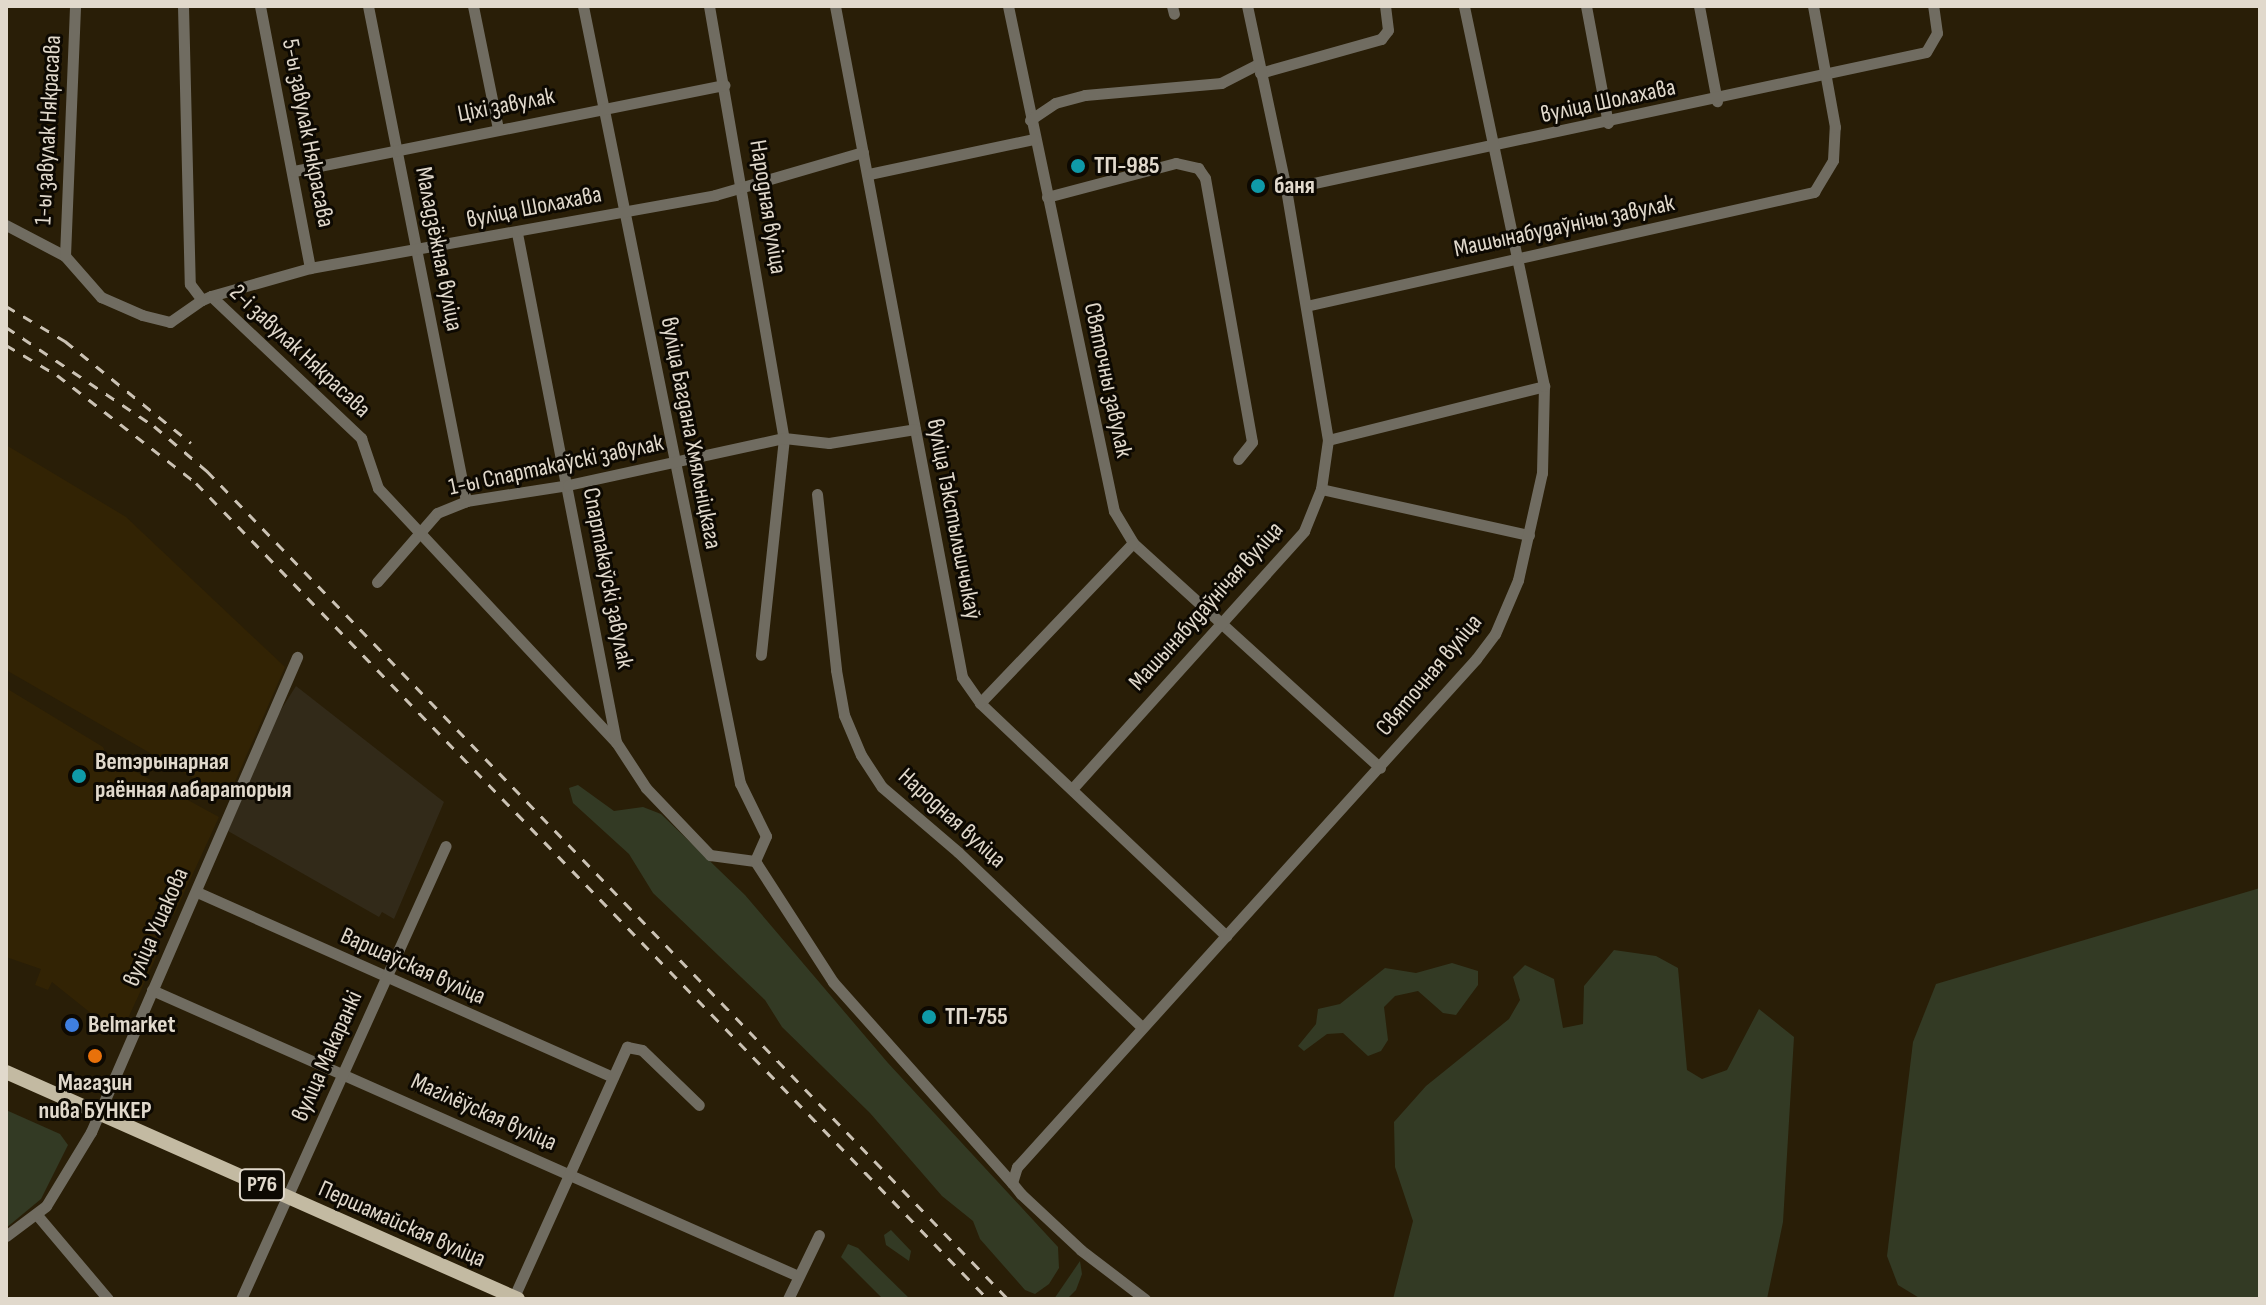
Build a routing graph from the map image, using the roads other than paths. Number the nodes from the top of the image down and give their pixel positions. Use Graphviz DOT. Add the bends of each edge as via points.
graph roads {
  1 [pos="75,6"];
  2 [pos="183,6"];
  3 [pos="260,6"];
  4 [pos="368,6"];
  5 [pos="473,6"];
  6 [pos="583,6"];
  7 [pos="709,6"];
  8 [pos="835,6"];
  9 [pos="1008,6"];
  10 [pos="1247,6"];
  11 [pos="1385,6"];
  12 [pos="1464,6"];
  13 [pos="1586,6"];
  14 [pos="1699,6"];
  15 [pos="1813,6"];
  16 [pos="1933,6"];
  17 [pos="1259,68"];
  18 [pos="1827,74"];
  19 [pos="725,85"];
  20 [pos="1717,101"];
  21 [pos="604,109"];
  22 [pos="1030,120"];
  23 [pos="1608,123"];
  24 [pos="498,129"];
  25 [pos="1034,139"];
  26 [pos="397,148"];
  27 [pos="1492,149"];
  28 [pos="863,152"];
  29 [pos="294,171"];
  30 [pos="869,174"];
  31 [pos="743,184"];
  32 [pos="1286,189"];
  33 [pos="1047,197"];
  34 [pos="626,211"];
  35 [pos="6,225"];
  36 [pos="517,233"];
  37 [pos="416,252"];
  38 [pos="65,256"];
  39 [pos="1514,258"];
  40 [pos="310,268"];
  41 [pos="206,298"];
  42 [pos="1306,306"];
  43 [pos="1544,386"];
  44 [pos="915,429"];
  45 [pos="784,438"];
  46 [pos="1328,440"];
  47 [pos="1238,459"];
  48 [pos="673,462"];
  49 [pos="568,485"];
  50 [pos="1321,489"];
  51 [pos="817,494"];
  52 [pos="466,501"];
  53 [pos="419,532"];
  54 [pos="1529,535"];
  55 [pos="1133,543"];
  56 [pos="377,582"];
  57 [pos="1219,620"];
  58 [pos="761,655"];
  59 [pos="297,657"];
  60 [pos="980,703"];
  61 [pos="616,742"];
  62 [pos="1380,768"];
  63 [pos="1072,789"];
  64 [pos="446,846"];
  65 [pos="755,861"];
  66 [pos="197,892"];
  67 [pos="1226,936"];
  68 [pos="385,979"];
  69 [pos="152,990"];
  70 [pos="1141,1026"];
  71 [pos="6,1072"];
  72 [pos="343,1073"];
  73 [pos="613,1077"];
  74 [pos="699,1105"];
  75 [pos="99,1113"];
  76 [pos="570,1174"];
  77 [pos="1012,1183"];
  78 [pos="287,1197"];
  79 [pos="37,1215"];
  80 [pos="819,1235"];
  81 [pos="6,1236"];
  82 [pos="798,1276"];
  83 [pos="515,1298"];
  84 [pos="108,1299"];
  85 [pos="241,1299"];
  86 [pos="788,1299"];
  87 [pos="1145,1299"];
  1 -- 38 [label="street, 1-ы завулак Някрасава"];
  2 -- 41 [label="street, 2-і завулак Някрасава" via="185,225 190,284"];
  3 -- 29 [label="street, 5-ы завулак Някрасава"];
  4 -- 26 [label="street, Маладзёжная вуліца"];
  5 -- 24 [label="street"];
  6 -- 21 [label="street, вуліца Багдана Хмяльніцкага"];
  7 -- 19 [label="street, Народная вуліца"];
  8 -- 28 [label="street, вуліца Тэкстыльшчыкаў"];
  9 -- 22 [label="street, Святочны завулак"];
  10 -- 17 [label="street, Машынабудаўнічая вуліца"];
  11 -- 17 [label="street" via="1388,30 1381,39"];
  12 -- 27 [label="street, Святочная вуліца"];
  13 -- 23 [label="street"];
  14 -- 20 [label="street"];
  15 -- 18 [label="street"];
  16 -- 18 [label="street, вуліца Шолахава" via="1934,44 1926,52"];
  17 -- 22 [label="street" via="1221,83 1085,95 1055,103"];
  17 -- 32 [label="street, Машынабудаўнічая вуліца"];
  18 -- 20 [label="street, вуліца Шолахава"];
  18 -- 39 [label="street, Машынабудаўнічы завулак" via="1835,127 1833,160 1825,180 1801,197"];
  19 -- 21 [label="street, Ціхі завулак"];
  19 -- 31 [label="street, Народная вуліца"];
  20 -- 23 [label="street, вуліца Шолахава"];
  21 -- 24 [label="street, Ціхі завулак"];
  21 -- 34 [label="street, вуліца Багдана Хмяльніцкага"];
  22 -- 25 [label="street, Святочны завулак"];
  23 -- 27 [label="street, вуліца Шолахава"];
  24 -- 26 [label="street, Ціхі завулак"];
  25 -- 30 [label="street"];
  25 -- 33 [label="street, Святочны завулак"];
  26 -- 29 [label="street, Ціхі завулак"];
  26 -- 37 [label="street, Маладзёжная вуліца"];
  27 -- 32 [label="street, вуліца Шолахава"];
  27 -- 39 [label="street, Святочная вуліца"];
  28 -- 30 [label="street, вуліца Тэкстыльшчыкаў"];
  28 -- 31 [label="street, вуліца Шолахава"];
  29 -- 40 [label="street, 5-ы завулак Някрасава"];
  30 -- 44 [label="street, вуліца Тэкстыльшчыкаў"];
  31 -- 34 [label="street, вуліца Шолахава" via="715,195"];
  31 -- 45 [label="street, Народная вуліца"];
  32 -- 42 [label="street, Машынабудаўнічая вуліца"];
  33 -- 47 [label="street" via="1176,163 1198,168 1205,178 1252,442"];
  33 -- 55 [label="street, Святочны завулак" via="1114,511"];
  34 -- 36 [label="street, вуліца Шолахава"];
  34 -- 48 [label="street, вуліца Багдана Хмяльніцкага"];
  35 -- 38 [label="street"];
  36 -- 37 [label="street, вуліца Шолахава"];
  36 -- 49 [label="street, Спартакаўскі завулак"];
  37 -- 40 [label="street, вуліца Шолахава"];
  37 -- 52 [label="street, Маладзёжная вуліца"];
  38 -- 41 [label="street, вуліца Шолахава" via="101,297 142,315 170,322"];
  39 -- 42 [label="street, Машынабудаўнічы завулак"];
  39 -- 43 [label="street, Святочная вуліца"];
  40 -- 41 [label="street, вуліца Шолахава"];
  41 -- 53 [label="street, 2-і завулак Някрасава" via="361,438 378,488"];
  42 -- 46 [label="street, Машынабудаўнічая вуліца"];
  43 -- 46 [label="street"];
  43 -- 54 [label="street, Святочная вуліца" via="1542,473"];
  44 -- 45 [label="street, 1-ы Спартакаўскі завулак" via="829,443"];
  44 -- 60 [label="street, вуліца Тэкстыльшчыкаў" via="962,677"];
  45 -- 48 [label="street, 1-ы Спартакаўскі завулак"];
  45 -- 58 [label="street, Народная вуліца"];
  46 -- 50 [label="street, Машынабудаўнічая вуліца"];
  48 -- 49 [label="street, 1-ы Спартакаўскі завулак"];
  48 -- 65 [label="street, вуліца Багдана Хмяльніцкага" via="740,783 766,836"];
  49 -- 52 [label="street, 1-ы Спартакаўскі завулак"];
  49 -- 61 [label="street, Спартакаўскі завулак"];
  50 -- 54 [label="street"];
  50 -- 57 [label="street, Машынабудаўнічая вуліца" via="1304,531"];
  51 -- 70 [label="street, Народная вуліца" via="836,670 844,715 861,755 882,787"];
  52 -- 53 [label="street, 1-ы Спартакаўскі завулак" via="437,513"];
  53 -- 56 [label="street, 1-ы Спартакаўскі завулак"];
  53 -- 61 [label="street, 2-і завулак Някрасава"];
  54 -- 62 [label="street, Святочная вуліца" via="1514,594 1495,634"];
  55 -- 57 [label="street, Святочны завулак"];
  55 -- 60 [label="street"];
  57 -- 62 [label="street, Святочны завулак"];
  57 -- 63 [label="street, Машынабудаўнічая вуліца"];
  59 -- 66 [label="street, вуліца Ушакова"];
  60 -- 63 [label="street, вуліца Тэкстыльшчыкаў"];
  61 -- 65 [label="street" via="646,788 710,855"];
  62 -- 67 [label="street, Святочная вуліца"];
  63 -- 67 [label="street, вуліца Тэкстыльшчыкаў"];
  64 -- 68 [label="street, вуліца Макаранкі"];
  65 -- 77 [label="street" via="833,982"];
  66 -- 68 [label="street, Варшаўская вуліца"];
  66 -- 69 [label="street, вуліца Ушакова"];
  67 -- 70 [label="street, Святочная вуліца"];
  68 -- 72 [label="street, вуліца Макаранкі"];
  68 -- 73 [label="street, Варшаўская вуліца"];
  69 -- 72 [label="street, Магілёўская вуліца"];
  69 -- 75 [label="street, вуліца Ушакова"];
  70 -- 77 [label="street, Святочная вуліца" via="1017,1167"];
  71 -- 75 [label="main road, Першамайская вуліца / Р76"];
  72 -- 76 [label="street, Магілёўская вуліца"];
  72 -- 78 [label="street, вуліца Макаранкі"];
  73 -- 74 [label="street" via="627,1047 642,1050"];
  73 -- 76 [label="street"];
  75 -- 78 [label="main road, Першамайская вуліца / Р76"];
  75 -- 79 [label="street, вуліца Ушакова"];
  76 -- 82 [label="street, Магілёўская вуліца"];
  76 -- 83 [label="street"];
  77 -- 87 [label="street" via="1081,1250"];
  78 -- 83 [label="main road, Першамайская вуліца / Р76"];
  78 -- 85 [label="street, вуліца Макаранкі"];
  79 -- 81 [label="street, вуліца Ушакова"];
  79 -- 84 [label="street"];
  80 -- 82 [label="street"];
  82 -- 86 [label="street"];
}
